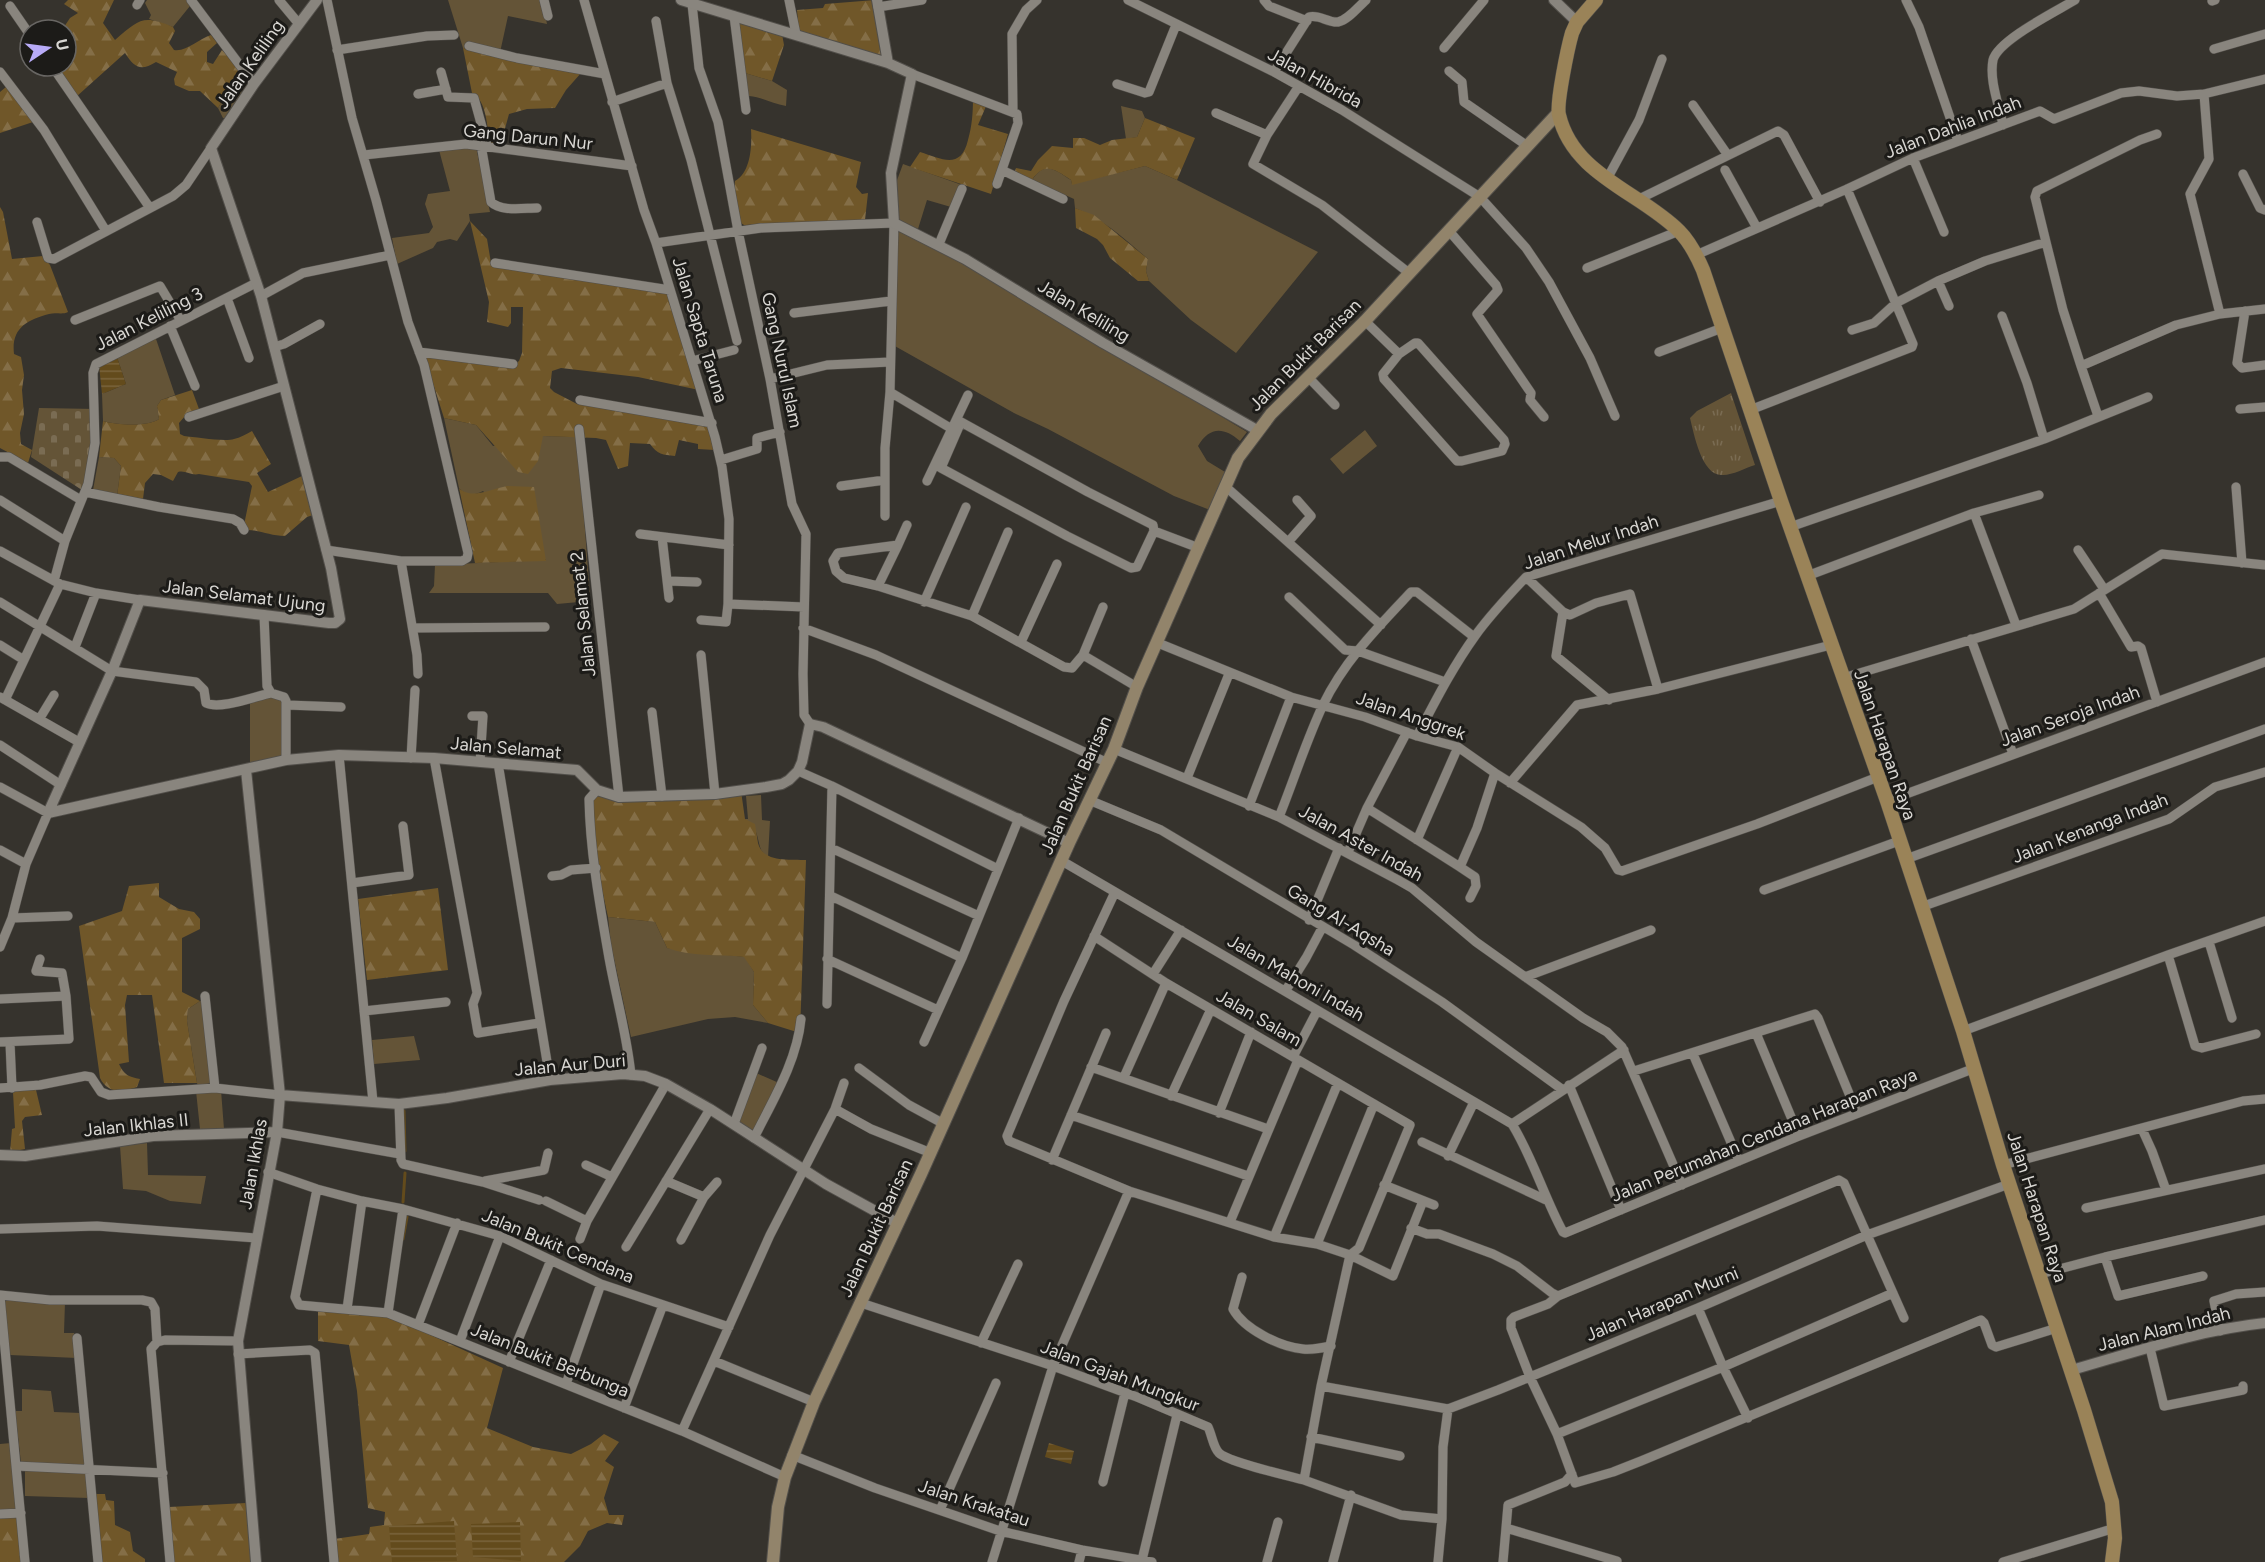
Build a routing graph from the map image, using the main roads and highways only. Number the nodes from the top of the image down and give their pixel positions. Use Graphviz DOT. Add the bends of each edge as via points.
graph roads {
  1 [pos="1596,0"];
  2 [pos="1558,112"];
  3 [pos="772,1562"];
  4 [pos="2112,1562"];
  1 -- 2 [label="main road" via="1577,22 1569,45"];
  2 -- 3 [label="main road, Jalan Bukit Barisan" via="1365,321 1257,430 1238,458 1137,687 1108,763 814,1402 784,1477"];
  2 -- 4 [label="main road, Jalan Harapan Raya" via="1580,156 1679,231 1696,255 1887,801 2072,1370 2107,1484 2115,1528"];
}
